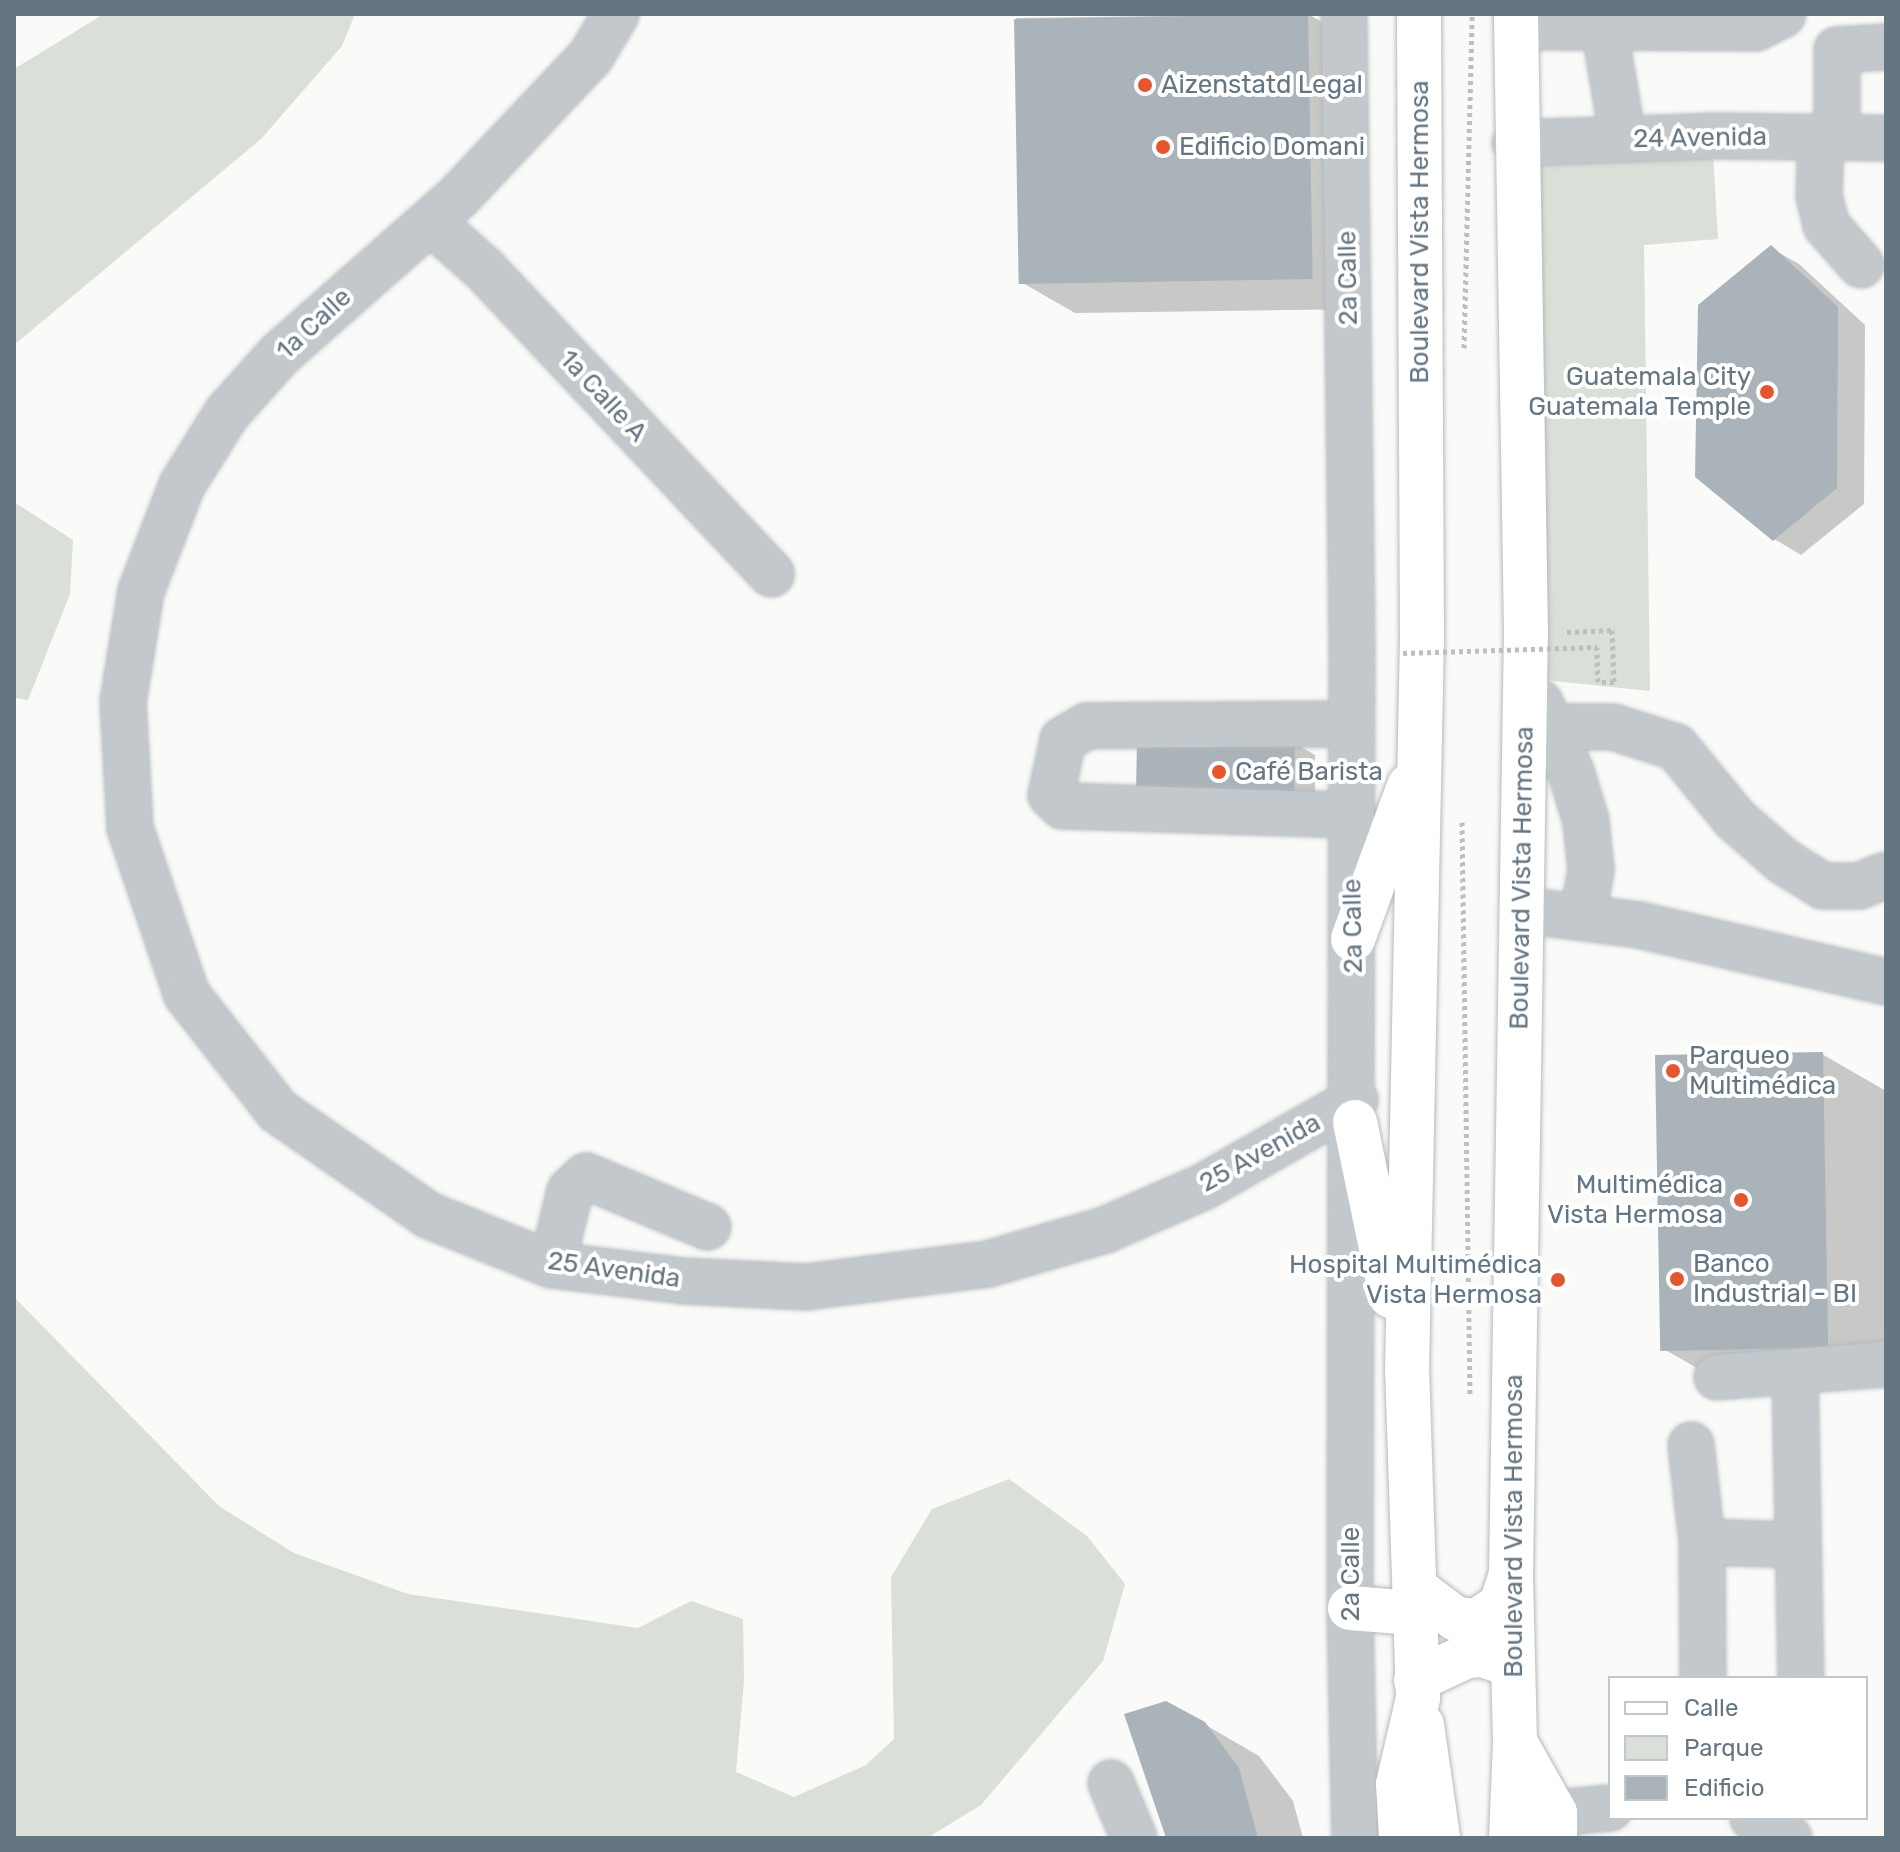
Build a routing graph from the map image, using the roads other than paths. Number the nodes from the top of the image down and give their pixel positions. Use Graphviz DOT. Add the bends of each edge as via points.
graph roads {
  1 [pos="616,14"];
  2 [pos="1344,14"];
  3 [pos="1419,14"];
  4 [pos="1783,14"];
  5 [pos="1516,21"];
  6 [pos="1603,22"];
  7 [pos="1886,47"];
  8 [pos="1829,138"];
  9 [pos="1886,138"];
  10 [pos="1623,139"];
  11 [pos="1515,143"];
  12 [pos="432,223"];
  13 [pos="1861,265"];
  14 [pos="771,574"];
  15 [pos="1525,678"];
  16 [pos="123,702"];
  17 [pos="1351,724"];
  18 [pos="1553,727"];
  19 [pos="1421,754"];
  20 [pos="1352,815"];
  21 [pos="1886,875"];
  22 [pos="1522,910"];
  23 [pos="1583,915"];
  24 [pos="1353,939"];
  25 [pos="1886,982"];
  26 [pos="1355,1111"];
  27 [pos="708,1227"];
  28 [pos="552,1265"];
  29 [pos="1886,1364"];
  30 [pos="1407,1372"];
  31 [pos="1795,1372"];
  32 [pos="1717,1377"];
  33 [pos="1691,1445"];
  34 [pos="1702,1542"];
  35 [pos="1798,1545"];
  36 [pos="1511,1575"];
  37 [pos="1414,1600"];
  38 [pos="1350,1608"];
  39 [pos="1512,1665"];
  40 [pos="1703,1676"];
  41 [pos="1801,1676"];
  42 [pos="1417,1689"];
  43 [pos="1515,1742"];
  44 [pos="1111,1783"];
  45 [pos="1608,1809"];
  46 [pos="1757,1820"];
  47 [pos="1555,1826"];
  48 [pos="1134,1838"];
  49 [pos="1355,1838"];
  50 [pos="1401,1838"];
  51 [pos="1438,1838"];
  52 [pos="1511,1838"];
  53 [pos="1789,1838"];
  1 -- 12 [label="street, 1a Calle" via="591,56"];
  2 -- 17 [label="street, 2a Calle"];
  3 -- 19 [label="main road, Boulevard Vista Hermosa"];
  4 -- 6 [label="street" via="1756,28"];
  5 -- 6 [label="street"];
  5 -- 11 [label="main road, Boulevard Vista Hermosa"];
  6 -- 10 [label="street"];
  7 -- 8 [label="street" via="1837,50"];
  8 -- 9 [label="street, 24 Avenida"];
  8 -- 10 [label="street, 24 Avenida"];
  8 -- 13 [label="street" via="1819,196 1826,225"];
  10 -- 11 [label="street, 24 Avenida"];
  11 -- 15 [label="main road, Boulevard Vista Hermosa"];
  12 -- 14 [label="street, 1a Calle A" via="484,269"];
  12 -- 16 [label="street, 1a Calle" via="280,354 227,413 182,485 141,591"];
  15 -- 18 [label="street"];
  15 -- 22 [label="main road, Boulevard Vista Hermosa"];
  16 -- 28 [label="street, 25 Avenida" via="130,828 187,995 278,1111 359,1172 428,1215"];
  17 -- 20 [label="street, 2a Calle"];
  17 -- 20 [label="street" via="1087,726 1063,740 1051,795 1063,806"];
  18 -- 21 [label="street" via="1613,727 1676,747 1735,819 1783,861 1823,886 1859,886"];
  18 -- 23 [label="street" via="1586,821 1591,870"];
  19 -- 24 [label="main road"];
  19 -- 30 [label="main road, Boulevard Vista Hermosa"];
  20 -- 24 [label="street, 2a Calle"];
  22 -- 23 [label="street"];
  22 -- 36 [label="main road, Boulevard Vista Hermosa"];
  23 -- 25 [label="street" via="1860,971"];
  24 -- 26 [label="street, 2a Calle"];
  26 -- 28 [label="street, 25 Avenida" via="1105,1230 988,1264 806,1287 684,1281"];
  26 -- 30 [label="main road"];
  26 -- 38 [label="street, 2a Calle"];
  27 -- 28 [label="street" via="586,1176 570,1191"];
  29 -- 31 [label="street"];
  30 -- 37 [label="main road, Boulevard Vista Hermosa"];
  31 -- 32 [label="street"];
  31 -- 35 [label="street"];
  33 -- 34 [label="street"];
  34 -- 35 [label="street"];
  34 -- 40 [label="street"];
  35 -- 41 [label="street"];
  36 -- 37 [label="main road" via="1501,1605 1477,1621 1456,1619"];
  36 -- 39 [label="main road, Boulevard Vista Hermosa"];
  37 -- 38 [label="main road"];
  37 -- 42 [label="main road, Boulevard Vista Hermosa"];
  38 -- 49 [label="street, 2a Calle"];
  39 -- 42 [label="main road" via="1467,1656"];
  39 -- 43 [label="main road, Boulevard Vista Hermosa"];
  42 -- 50 [label="main road" via="1398,1784"];
  42 -- 51 [label="main road"];
  43 -- 47 [label="main road"];
  43 -- 52 [label="main road, Boulevard Vista Hermosa"];
  44 -- 48 [label="street"];
  45 -- 47 [label="street"];
  46 -- 53 [label="street"];
}
